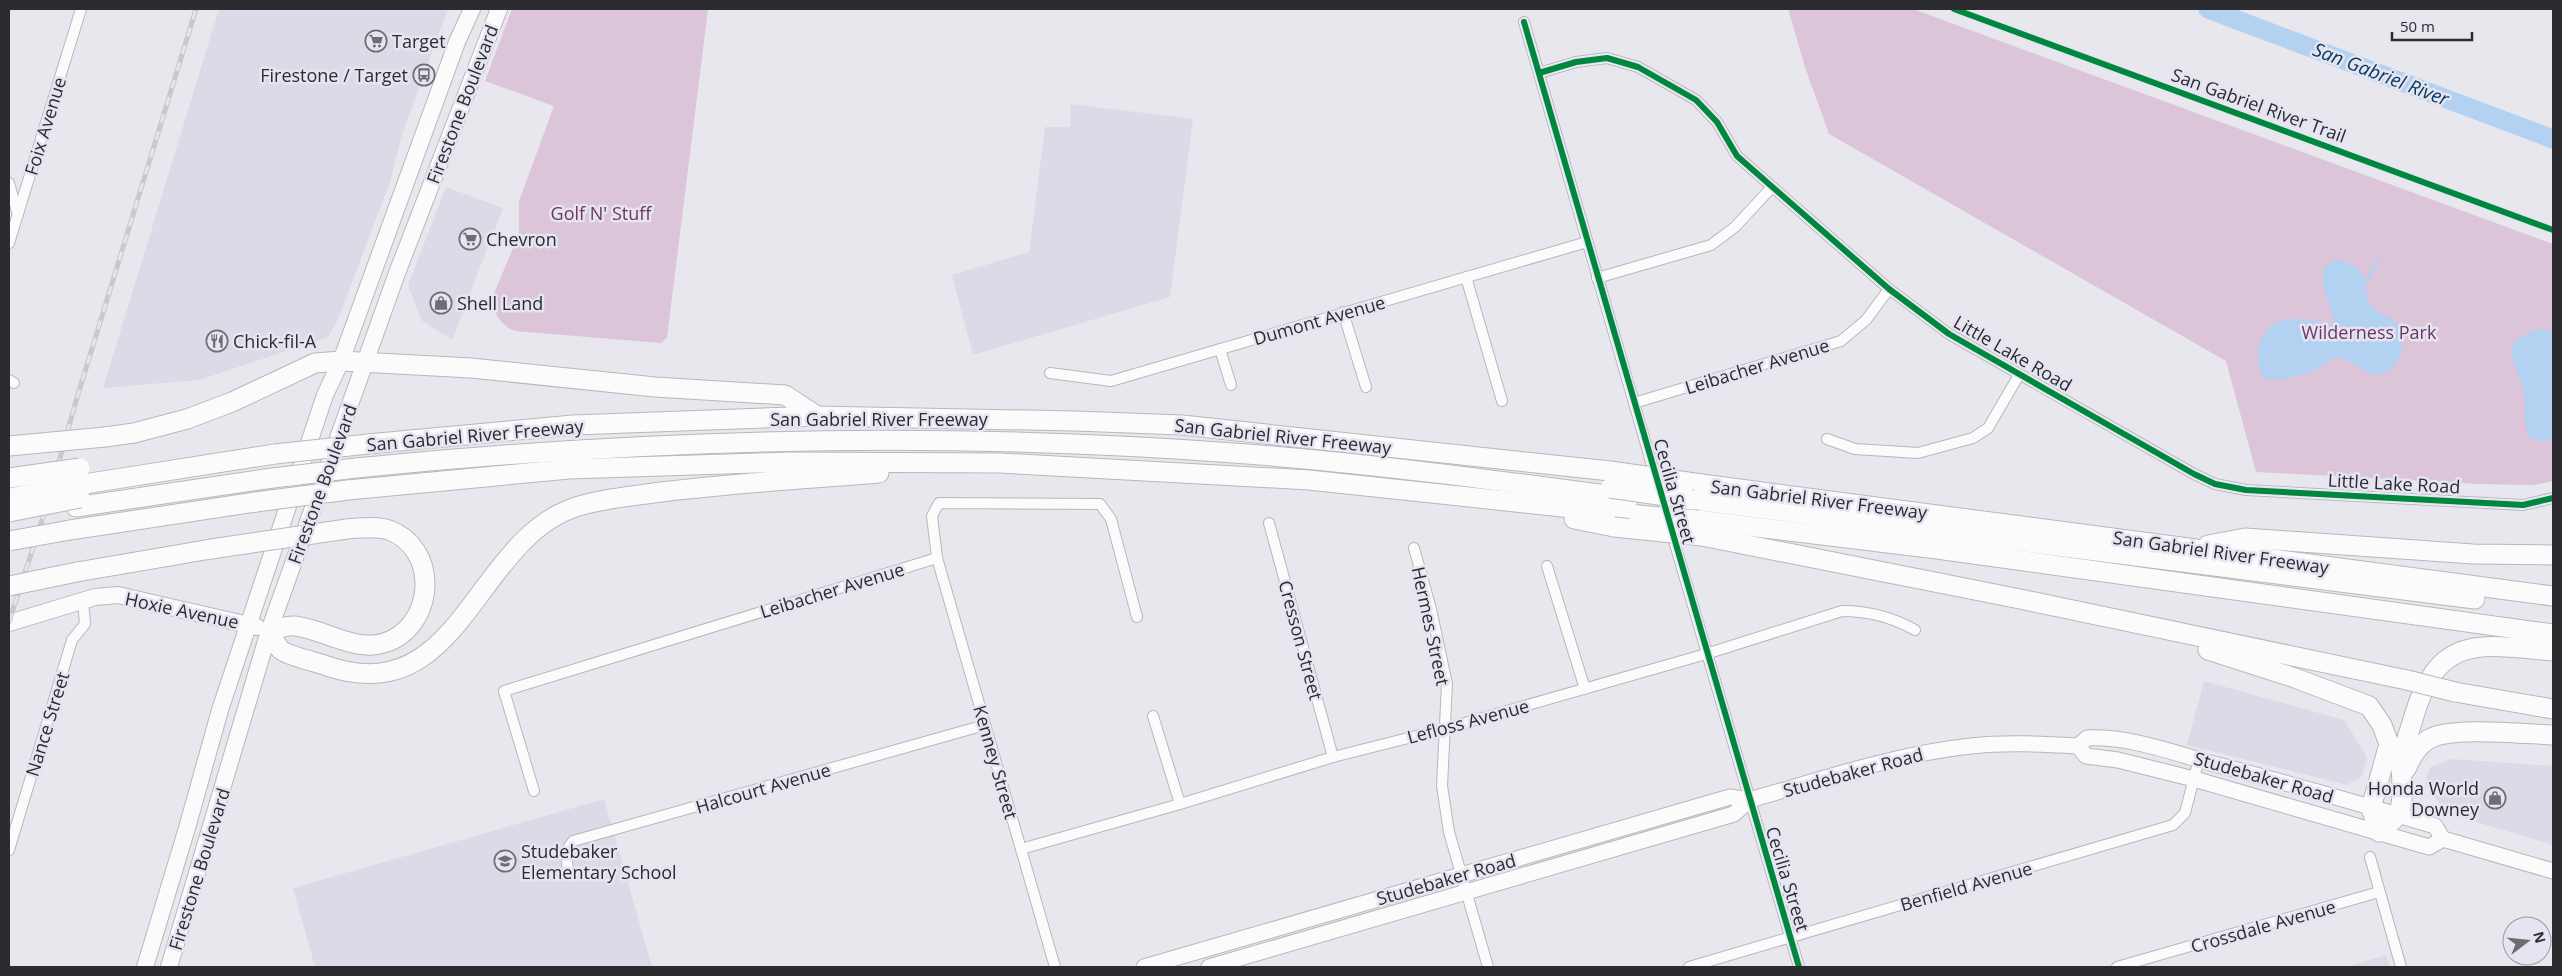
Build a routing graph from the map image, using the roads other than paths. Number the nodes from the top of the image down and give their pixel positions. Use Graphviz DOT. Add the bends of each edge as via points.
graph roads {
  1 [pos="81,9"];
  2 [pos="472,9"];
  3 [pos="494,12"];
  4 [pos="1524,22"];
  5 [pos="1539,73"];
  6 [pos="9,182"];
  7 [pos="1772,186"];
  8 [pos="18,216"];
  9 [pos="1587,242"];
  10 [pos="9,243"];
  11 [pos="1466,277"];
  12 [pos="1597,278"];
  13 [pos="1889,289"];
  14 [pos="1343,312"];
  15 [pos="1220,349"];
  16 [pos="340,361"];
  17 [pos="366,361"];
  18 [pos="1050,373"];
  19 [pos="2019,375"];
  20 [pos="1231,385"];
  21 [pos="1366,387"];
  22 [pos="1502,401"];
  23 [pos="1634,404"];
  24 [pos="817,416"];
  25 [pos="1827,438"];
  26 [pos="9,446"];
  27 [pos="361,458"];
  28 [pos="1000,463"];
  29 [pos="270,468"];
  30 [pos="9,478"];
  31 [pos="1610,479"];
  32 [pos="80,489"];
  33 [pos="1458,496"];
  34 [pos="9,498"];
  35 [pos="2553,498"];
  36 [pos="1636,507"];
  37 [pos="1695,509"];
  38 [pos="9,512"];
  39 [pos="9,520"];
  40 [pos="1269,522"];
  41 [pos="9,541"];
  42 [pos="1414,548"];
  43 [pos="2192,548"];
  44 [pos="2553,555"];
  45 [pos="937,558"];
  46 [pos="1547,566"];
  47 [pos="9,586"];
  48 [pos="2553,596"];
  49 [pos="83,600"];
  50 [pos="2553,609"];
  51 [pos="1137,616"];
  52 [pos="2121,621"];
  53 [pos="9,623"];
  54 [pos="247,624"];
  55 [pos="269,630"];
  56 [pos="1915,630"];
  57 [pos="2553,634"];
  58 [pos="2553,651"];
  59 [pos="1706,654"];
  60 [pos="1585,689"];
  61 [pos="2553,709"];
  62 [pos="1153,716"];
  63 [pos="985,725"];
  64 [pos="1444,729"];
  65 [pos="2553,734"];
  66 [pos="2078,746"];
  67 [pos="1333,757"];
  68 [pos="2199,759"];
  69 [pos="2403,777"];
  70 [pos="2194,779"];
  71 [pos="534,790"];
  72 [pos="1749,800"];
  73 [pos="1180,804"];
  74 [pos="2372,808"];
  75 [pos="2398,815"];
  76 [pos="2379,832"];
  77 [pos="2443,839"];
  78 [pos="1021,849"];
  79 [pos="9,850"];
  80 [pos="2370,857"];
  81 [pos="568,871"];
  82 [pos="2553,871"];
  83 [pos="1461,875"];
  84 [pos="1466,892"];
  85 [pos="2379,892"];
  86 [pos="160,919"];
  87 [pos="182,926"];
  88 [pos="1790,937"];
  89 [pos="145,967"];
  90 [pos="169,967"];
  91 [pos="1055,967"];
  92 [pos="1144,967"];
  93 [pos="1209,967"];
  94 [pos="1488,967"];
  95 [pos="1689,967"];
  96 [pos="1799,967"];
  97 [pos="2117,967"];
  98 [pos="2401,967"];
  1 -- 8 [label="street, Foix Avenue"];
  2 -- 16 [label="main road, Firestone Boulevard"];
  3 -- 17 [label="main road, Firestone Boulevard"];
  4 -- 5 [label="street, Cecilia Street"];
  5 -- 7 [label="street, Little Lake Road" via="1576,62 1607,58 1638,67 1696,100 1717,122 1737,156"];
  5 -- 9 [label="street, Cecilia Street"];
  6 -- 8 [label="street"];
  7 -- 12 [label="street" via="1735,227 1711,245"];
  7 -- 13 [label="street, Little Lake Road"];
  8 -- 10 [label="street, Foix Avenue"];
  9 -- 11 [label="street, Dumont Avenue"];
  9 -- 12 [label="street, Cecilia Street"];
  11 -- 14 [label="street, Dumont Avenue"];
  11 -- 22 [label="street"];
  12 -- 23 [label="street, Cecilia Street"];
  13 -- 19 [label="street, Little Lake Road" via="1949,334"];
  13 -- 23 [label="street, Leibacher Avenue" via="1866,320 1841,341"];
  14 -- 15 [label="street, Dumont Avenue"];
  14 -- 21 [label="street"];
  15 -- 18 [label="street, Dumont Avenue" via="1112,381"];
  15 -- 20 [label="street"];
  16 -- 17 [label="highway"];
  16 -- 26 [label="highway, bridge" via="315,363 232,402 187,419 134,433"];
  16 -- 54 [label="main road, Firestone Boulevard" via="325,395"];
  17 -- 24 [label="highway" via="472,368 655,387 785,395"];
  17 -- 55 [label="main road, Firestone Boulevard"];
  19 -- 25 [label="street" via="1988,428 1973,438 1918,453 1855,449"];
  19 -- 35 [label="street, Little Lake Road" via="2215,484 2265,491 2523,504"];
  23 -- 59 [label="street, Cecilia Street"];
  24 -- 27 [label="highway, San Gabriel River Freeway" via="573,425"];
  24 -- 31 [label="highway, San Gabriel River Freeway" via="1182,424"];
  27 -- 29 [label="highway, San Gabriel River Freeway, bridge"];
  27 -- 29 [label="highway, bridge"];
  27 -- 31 [label="highway" via="679,437 977,434 1273,448"];
  27 -- 36 [label="highway" via="778,441 1126,446 1248,454 1424,472"];
  28 -- 33 [label="highway, San Gabriel River Freeway" via="1309,480"];
  28 -- 41 [label="highway, San Gabriel River Freeway, bridge" via="790,462 570,469 348,490"];
  28 -- 55 [label="highway" via="714,486 578,506 528,535 437,647 418,661 397,669 368,674 336,669 281,650"];
  29 -- 32 [label="highway"];
  29 -- 32 [label="highway, San Gabriel River Freeway" via="125,478"];
  30 -- 32 [label="highway, bridge"];
  31 -- 37 [label="highway, San Gabriel River Freeway, bridge"];
  32 -- 34 [label="highway, bridge"];
  32 -- 38 [label="highway, bridge"];
  32 -- 39 [label="highway"];
  33 -- 36 [label="highway, San Gabriel River Freeway"];
  33 -- 37 [label="highway, bridge" via="1614,527"];
  36 -- 37 [label="highway, San Gabriel River Freeway, bridge"];
  37 -- 43 [label="highway, San Gabriel River Freeway"];
  37 -- 50 [label="highway"];
  37 -- 52 [label="highway"];
  37 -- 57 [label="highway, San Gabriel River Freeway" via="1937,549"];
  40 -- 67 [label="street, Cresson Street"];
  42 -- 64 [label="street, Hermes Street" via="1447,684"];
  43 -- 44 [label="highway" via="2245,538 2473,554"];
  43 -- 48 [label="highway, San Gabriel River Freeway"];
  45 -- 51 [label="street" via="932,516 940,503 1100,504 1111,519"];
  45 -- 63 [label="street, Kenney Street"];
  45 -- 71 [label="street, Leibacher Avenue" via="504,691"];
  46 -- 60 [label="street"];
  47 -- 55 [label="highway, bridge" via="211,549 347,529 370,527 388,530 414,546 424,574 423,605 417,617 391,640 362,646 294,626"];
  49 -- 53 [label="main road, Hoxie Avenue"];
  49 -- 54 [label="main road, Hoxie Avenue" via="118,595"];
  49 -- 79 [label="street, Nance Street" via="85,624 72,640"];
  52 -- 61 [label="highway, bridge" via="2454,692"];
  52 -- 74 [label="highway" via="2369,706 2382,725 2389,744"];
  54 -- 55 [label="main road, Hoxie Avenue"];
  54 -- 86 [label="main road, Firestone Boulevard"];
  55 -- 87 [label="main road, Firestone Boulevard"];
  56 -- 59 [label="street, Lefloss Avenue" via="1896,619 1842,611"];
  58 -- 69 [label="highway" via="2485,645 2460,651 2443,661 2432,674 2417,708 2401,763"];
  59 -- 60 [label="street, Lefloss Avenue"];
  59 -- 72 [label="street, Cecilia Street"];
  60 -- 64 [label="street, Lefloss Avenue"];
  62 -- 73 [label="street"];
  63 -- 78 [label="street, Kenney Street"];
  63 -- 81 [label="street, Halcourt Avenue" via="572,841 566,851"];
  64 -- 67 [label="street, Lefloss Avenue"];
  64 -- 83 [label="street, Hermes Street" via="1442,786 1448,832"];
  65 -- 69 [label="highway" via="2471,733 2431,738 2413,752"];
  66 -- 68 [label="main road, Studebaker Road" via="2087,738 2095,738 2168,750"];
  66 -- 70 [label="main road, Studebaker Road" via="2086,756 2118,760"];
  66 -- 72 [label="main road, Studebaker Road" via="2001,744 1932,752"];
  67 -- 73 [label="street, Lefloss Avenue"];
  68 -- 70 [label="street, Benfield Avenue"];
  68 -- 74 [label="main road, Studebaker Road"];
  69 -- 75 [label="highway"];
  70 -- 76 [label="main road, Studebaker Road"];
  70 -- 88 [label="street, Benfield Avenue" via="2185,813 2173,825"];
  72 -- 83 [label="main road, Studebaker Road" via="1730,797"];
  72 -- 84 [label="main road, Studebaker Road" via="1734,814"];
  72 -- 88 [label="street, Cecilia Street"];
  73 -- 78 [label="street, Lefloss Avenue"];
  74 -- 75 [label="main road, Studebaker Road"];
  74 -- 76 [label="highway"];
  75 -- 76 [label="highway"];
  75 -- 77 [label="main road, Studebaker Road" via="2435,826"];
  76 -- 77 [label="main road, Studebaker Road" via="2429,847"];
  77 -- 82 [label="main road, Studebaker Road"];
  78 -- 91 [label="street, Kenney Street"];
  80 -- 85 [label="street"];
  83 -- 84 [label="street, Hermes Street"];
  83 -- 92 [label="main road, Studebaker Road"];
  84 -- 93 [label="main road, Studebaker Road"];
  84 -- 94 [label="street, Hermes Street"];
  85 -- 97 [label="street, Crossdale Avenue"];
  85 -- 98 [label="street"];
  86 -- 87 [label="main road"];
  86 -- 89 [label="main road, Firestone Boulevard"];
  87 -- 90 [label="main road, Firestone Boulevard"];
  88 -- 95 [label="street, Benfield Avenue"];
  88 -- 96 [label="street, Cecilia Street"];
}
